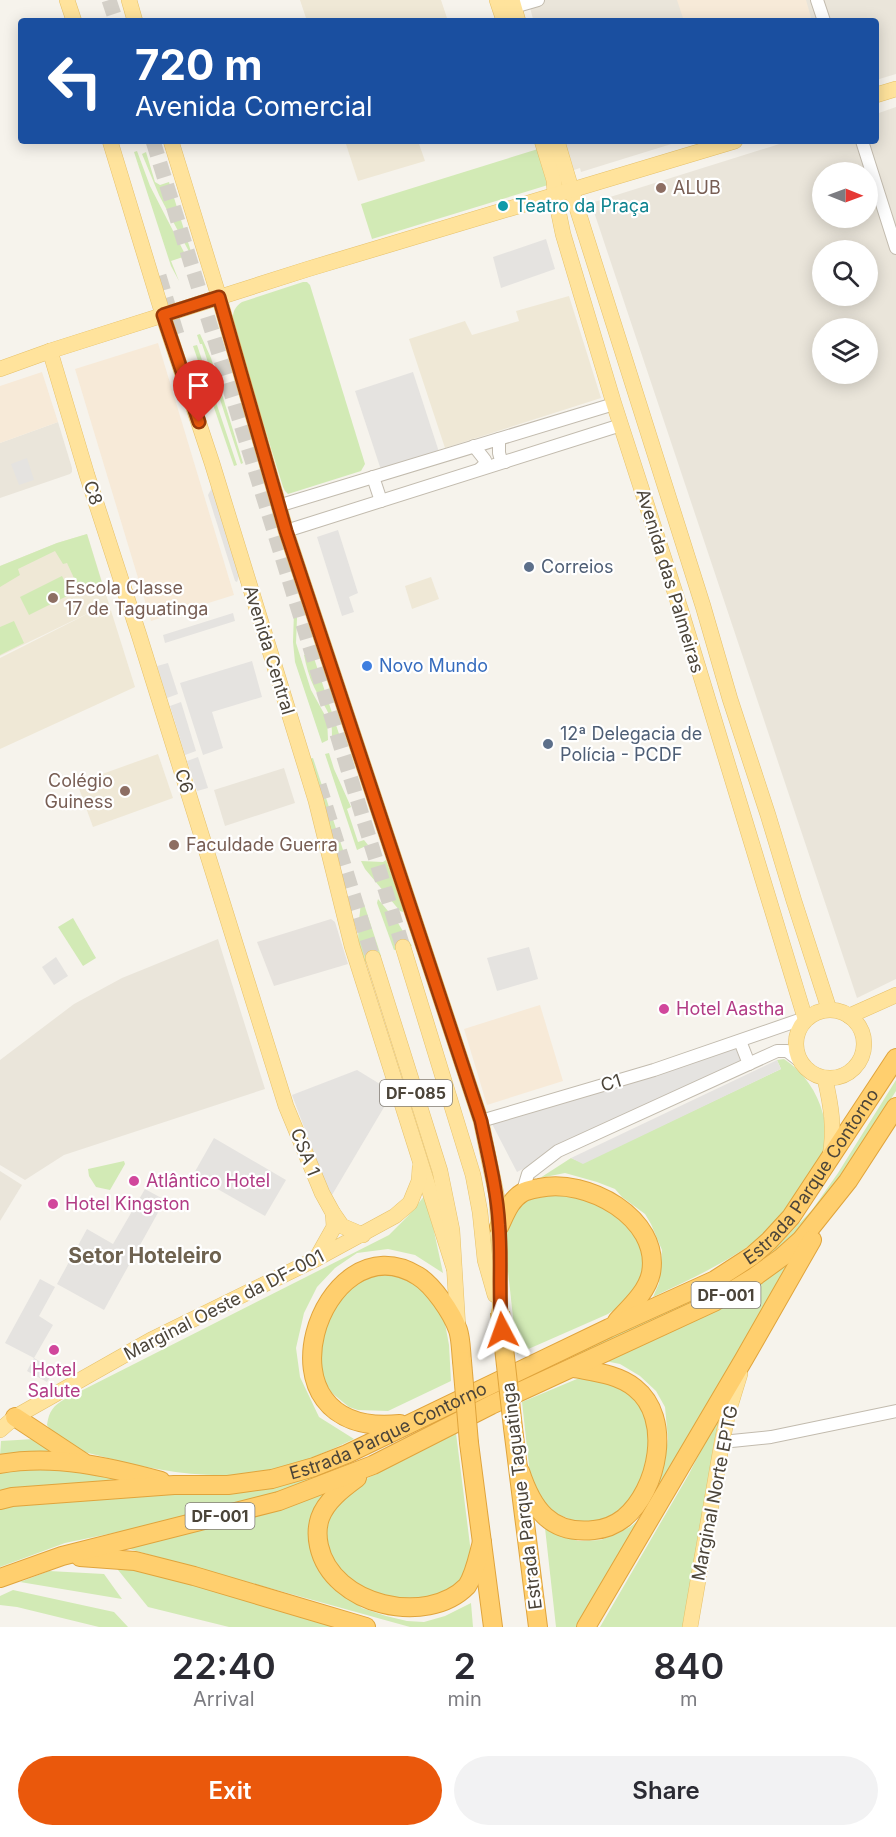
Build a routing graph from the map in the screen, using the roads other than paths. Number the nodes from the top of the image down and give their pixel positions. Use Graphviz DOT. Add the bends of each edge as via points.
graph roads {
  1 [pos="67,0"];
  2 [pos="129,0"];
  3 [pos="538,0"];
  4 [pos="817,0"];
  5 [pos="508,10"];
  6 [pos="73,18"];
  7 [pos="134,18"];
  8 [pos="823,18"];
  9 [pos="896,89"];
  10 [pos="879,94"];
  11 [pos="111,144"];
  12 [pos="172,144"];
  13 [pos="543,144"];
  14 [pos="558,144"];
  15 [pos="725,144"];
  16 [pos="863,144"];
  17 [pos="571,189"];
  18 [pos="555,195"];
  19 [pos="896,248"];
  20 [pos="600,282"];
  21 [pos="580,290"];
  22 [pos="214,299"];
  23 [pos="166,314"];
  24 [pos="50,351"];
  25 [pos="0,369"];
  26 [pos="614,404"];
  27 [pos="621,425"];
  28 [pos="499,439"];
  29 [pos="474,446"];
  30 [pos="505,462"];
  31 [pos="480,469"];
  32 [pos="373,477"];
  33 [pos="668,497"];
  34 [pos="381,501"];
  35 [pos="278,506"];
  36 [pos="647,507"];
  37 [pos="286,531"];
  38 [pos="703,606"];
  39 [pos="681,611"];
  40 [pos="139,634"];
  41 [pos="728,693"];
  42 [pos="707,696"];
  43 [pos="738,794"];
  44 [pos="768,815"];
  45 [pos="403,947"];
  46 [pos="810,951"];
  47 [pos="786,953"];
  48 [pos="373,958"];
  49 [pos="896,995"];
  50 [pos="829,1009"];
  51 [pos="849,1016"];
  52 [pos="806,1018"];
  53 [pos="741,1041"];
  54 [pos="896,1058"];
  55 [pos="800,1061"];
  56 [pos="749,1064"];
  57 [pos="825,1079"];
  58 [pos="282,1089"];
  59 [pos="896,1107"];
  60 [pos="481,1121"];
  61 [pos="830,1156"];
  62 [pos="421,1161"];
  63 [pos="848,1181"];
  64 [pos="523,1191"];
  65 [pos="333,1213"];
  66 [pos="499,1227"];
  67 [pos="363,1235"];
  68 [pos="316,1259"];
  69 [pos="454,1268"];
  70 [pos="500,1312"];
  71 [pos="609,1328"];
  72 [pos="458,1331"];
  73 [pos="744,1359"];
  74 [pos="574,1368"];
  75 [pos="896,1411"];
  76 [pos="15,1417"];
  77 [pos="410,1423"];
  78 [pos="0,1430"];
  79 [pos="722,1442"];
  80 [pos="84,1463"];
  81 [pos="0,1464"];
  82 [pos="374,1465"];
  83 [pos="520,1471"];
  84 [pos="174,1485"];
  85 [pos="0,1500"];
  86 [pos="482,1542"];
  87 [pos="62,1556"];
  88 [pos="0,1578"];
  89 [pos="366,1627"];
  90 [pos="493,1627"];
  91 [pos="538,1627"];
  92 [pos="586,1627"];
  93 [pos="690,1627"];
  1 -- 6 [label="main road"];
  2 -- 7 [label="main road"];
  3 -- 5 [label="street"];
  4 -- 8 [label="street"];
  9 -- 10 [label="main road"];
  11 -- 23 [label="main road, Avenida Central"];
  12 -- 22 [label="main road, DF-085"];
  13 -- 18 [label="main road, Avenida das Palmeiras"];
  14 -- 17 [label="main road, Avenida das Palmeiras"];
  15 -- 17 [label="main road"];
  16 -- 19 [label="street"];
  17 -- 18 [label="main road"];
  17 -- 20 [label="main road, Avenida das Palmeiras"];
  18 -- 21 [label="main road, Avenida das Palmeiras"];
  18 -- 22 [label="main road"];
  20 -- 21 [label="main road" via="589,282"];
  20 -- 33 [label="main road, Avenida das Palmeiras"];
  21 -- 26 [label="main road, Avenida das Palmeiras"];
  22 -- 23 [label="main road"];
  22 -- 35 [label="main road, DF-085"];
  23 -- 24 [label="main road"];
  23 -- 62 [label="main road, Avenida Central" via="316,801 352,946"];
  24 -- 25 [label="main road"];
  24 -- 40 [label="main road, C8"];
  26 -- 27 [label="main road, Avenida das Palmeiras"];
  26 -- 28 [label="street"];
  27 -- 30 [label="street"];
  27 -- 36 [label="main road, Avenida das Palmeiras"];
  28 -- 29 [label="street"];
  28 -- 30 [label="street" via="499,453"];
  29 -- 31 [label="street" via="485,460"];
  29 -- 32 [label="street"];
  30 -- 31 [label="street"];
  31 -- 34 [label="street"];
  32 -- 34 [label="street"];
  32 -- 35 [label="street"];
  33 -- 36 [label="main road" via="667,504 658,510"];
  33 -- 38 [label="main road, Avenida das Palmeiras"];
  34 -- 37 [label="street"];
  35 -- 37 [label="main road, DF-085"];
  36 -- 39 [label="main road, Avenida das Palmeiras"];
  37 -- 60 [label="main road, DF-085"];
  38 -- 39 [label="main road" via="690,599"];
  38 -- 41 [label="main road, Avenida das Palmeiras"];
  39 -- 42 [label="main road, Avenida das Palmeiras"];
  40 -- 58 [label="main road, C6"];
  41 -- 42 [label="main road" via="720,704"];
  41 -- 44 [label="main road, Avenida das Palmeiras"];
  42 -- 43 [label="main road, Avenida das Palmeiras"];
  43 -- 44 [label="main road" via="745,787"];
  43 -- 47 [label="main road, Avenida das Palmeiras"];
  44 -- 46 [label="main road, Avenida das Palmeiras"];
  45 -- 70 [label="main road, Estrada Parque Taguatinga / DF-085" via="473,1174 485,1260"];
  46 -- 47 [label="main road" via="807,959 799,962"];
  46 -- 50 [label="main road, Avenida das Palmeiras"];
  47 -- 52 [label="main road, Avenida das Palmeiras"];
  48 -- 69 [label="main road, DF-085" via="440,1171 452,1230"];
  49 -- 51 [label="main road"];
  50 -- 51 [label="main road"];
  50 -- 52 [label="main road"];
  51 -- 57 [label="main road" via="864,1041 861,1056 847,1073"];
  52 -- 53 [label="street, C1"];
  52 -- 55 [label="main road" via="795,1039"];
  53 -- 56 [label="street"];
  53 -- 60 [label="street, C1"];
  54 -- 61 [label="highway, Estrada Parque Contorno / DF-001"];
  55 -- 56 [label="street" via="787,1052 777,1051"];
  55 -- 57 [label="main road" via="810,1073"];
  56 -- 64 [label="street" via="558,1151 528,1174"];
  57 -- 61 [label="main road" via="832,1108"];
  58 -- 65 [label="main road, CSA 1"];
  59 -- 63 [label="highway, Estrada Parque Contorno / DF-001"];
  60 -- 66 [label="main road, DF-085"];
  61 -- 71 [label="highway, Estrada Parque Contorno / DF-001" via="791,1217 752,1256 715,1280"];
  62 -- 67 [label="main road, Marginal Oeste da DF-001" via="419,1181 410,1203"];
  62 -- 69 [label="main road, Avenida Central"];
  63 -- 73 [label="highway"];
  63 -- 74 [label="highway, Estrada Parque Contorno / DF-001" via="801,1240 753,1278 714,1302"];
  64 -- 66 [label="highway" via="512,1200"];
  64 -- 71 [label="highway" via="563,1186 585,1190 615,1205 639,1226 652,1257 651,1274 646,1287"];
  65 -- 67 [label="main road, CSA 1" via="342,1226"];
  65 -- 68 [label="main road" via="334,1227"];
  66 -- 70 [label="main road, DF-085"];
  67 -- 68 [label="main road, Marginal Oeste da DF-001"];
  68 -- 76 [label="main road, Marginal Oeste da DF-001" via="151,1340"];
  69 -- 72 [label="main road, DF-085"];
  70 -- 83 [label="highway, Estrada Parque Taguatinga / DF-085, bridge"];
  71 -- 77 [label="highway, Estrada Parque Contorno / DF-001"];
  72 -- 77 [label="highway" via="425,1280 394,1266 375,1266 357,1273 328,1302 312,1343 312,1368 318,1389 329,1406 346,1418 369,1425"];
  72 -- 86 [label="highway, DF-085, bridge"];
  73 -- 79 [label="main road, Marginal Norte EPTG"];
  73 -- 92 [label="highway"];
  74 -- 82 [label="highway, Estrada Parque Contorno / DF-001"];
  74 -- 83 [label="highway" via="605,1374 634,1387 652,1411 658,1443 655,1464 637,1503 625,1518 604,1529 567,1529 538,1509"];
  75 -- 79 [label="street" via="771,1437"];
  76 -- 78 [label="main road, Marginal Oeste da DF-001"];
  76 -- 80 [label="highway"];
  77 -- 84 [label="highway, Estrada Parque Contorno / DF-001" via="347,1454 272,1479 228,1485"];
  79 -- 93 [label="main road, Marginal Norte EPTG"];
  80 -- 81 [label="highway"];
  80 -- 84 [label="highway"];
  82 -- 86 [label="highway" via="329,1502 320,1518 317,1537 330,1574 362,1602 409,1615 438,1610 467,1586"];
  82 -- 87 [label="highway, Estrada Parque Contorno / DF-001" via="279,1501"];
  83 -- 91 [label="highway, Estrada Parque Taguatinga / DF-085"];
  84 -- 85 [label="highway, Estrada Parque Contorno / DF-001"];
  86 -- 90 [label="highway, DF-085"];
  87 -- 88 [label="highway, Estrada Parque Contorno / DF-001"];
  87 -- 89 [label="highway" via="135,1561"];
}
